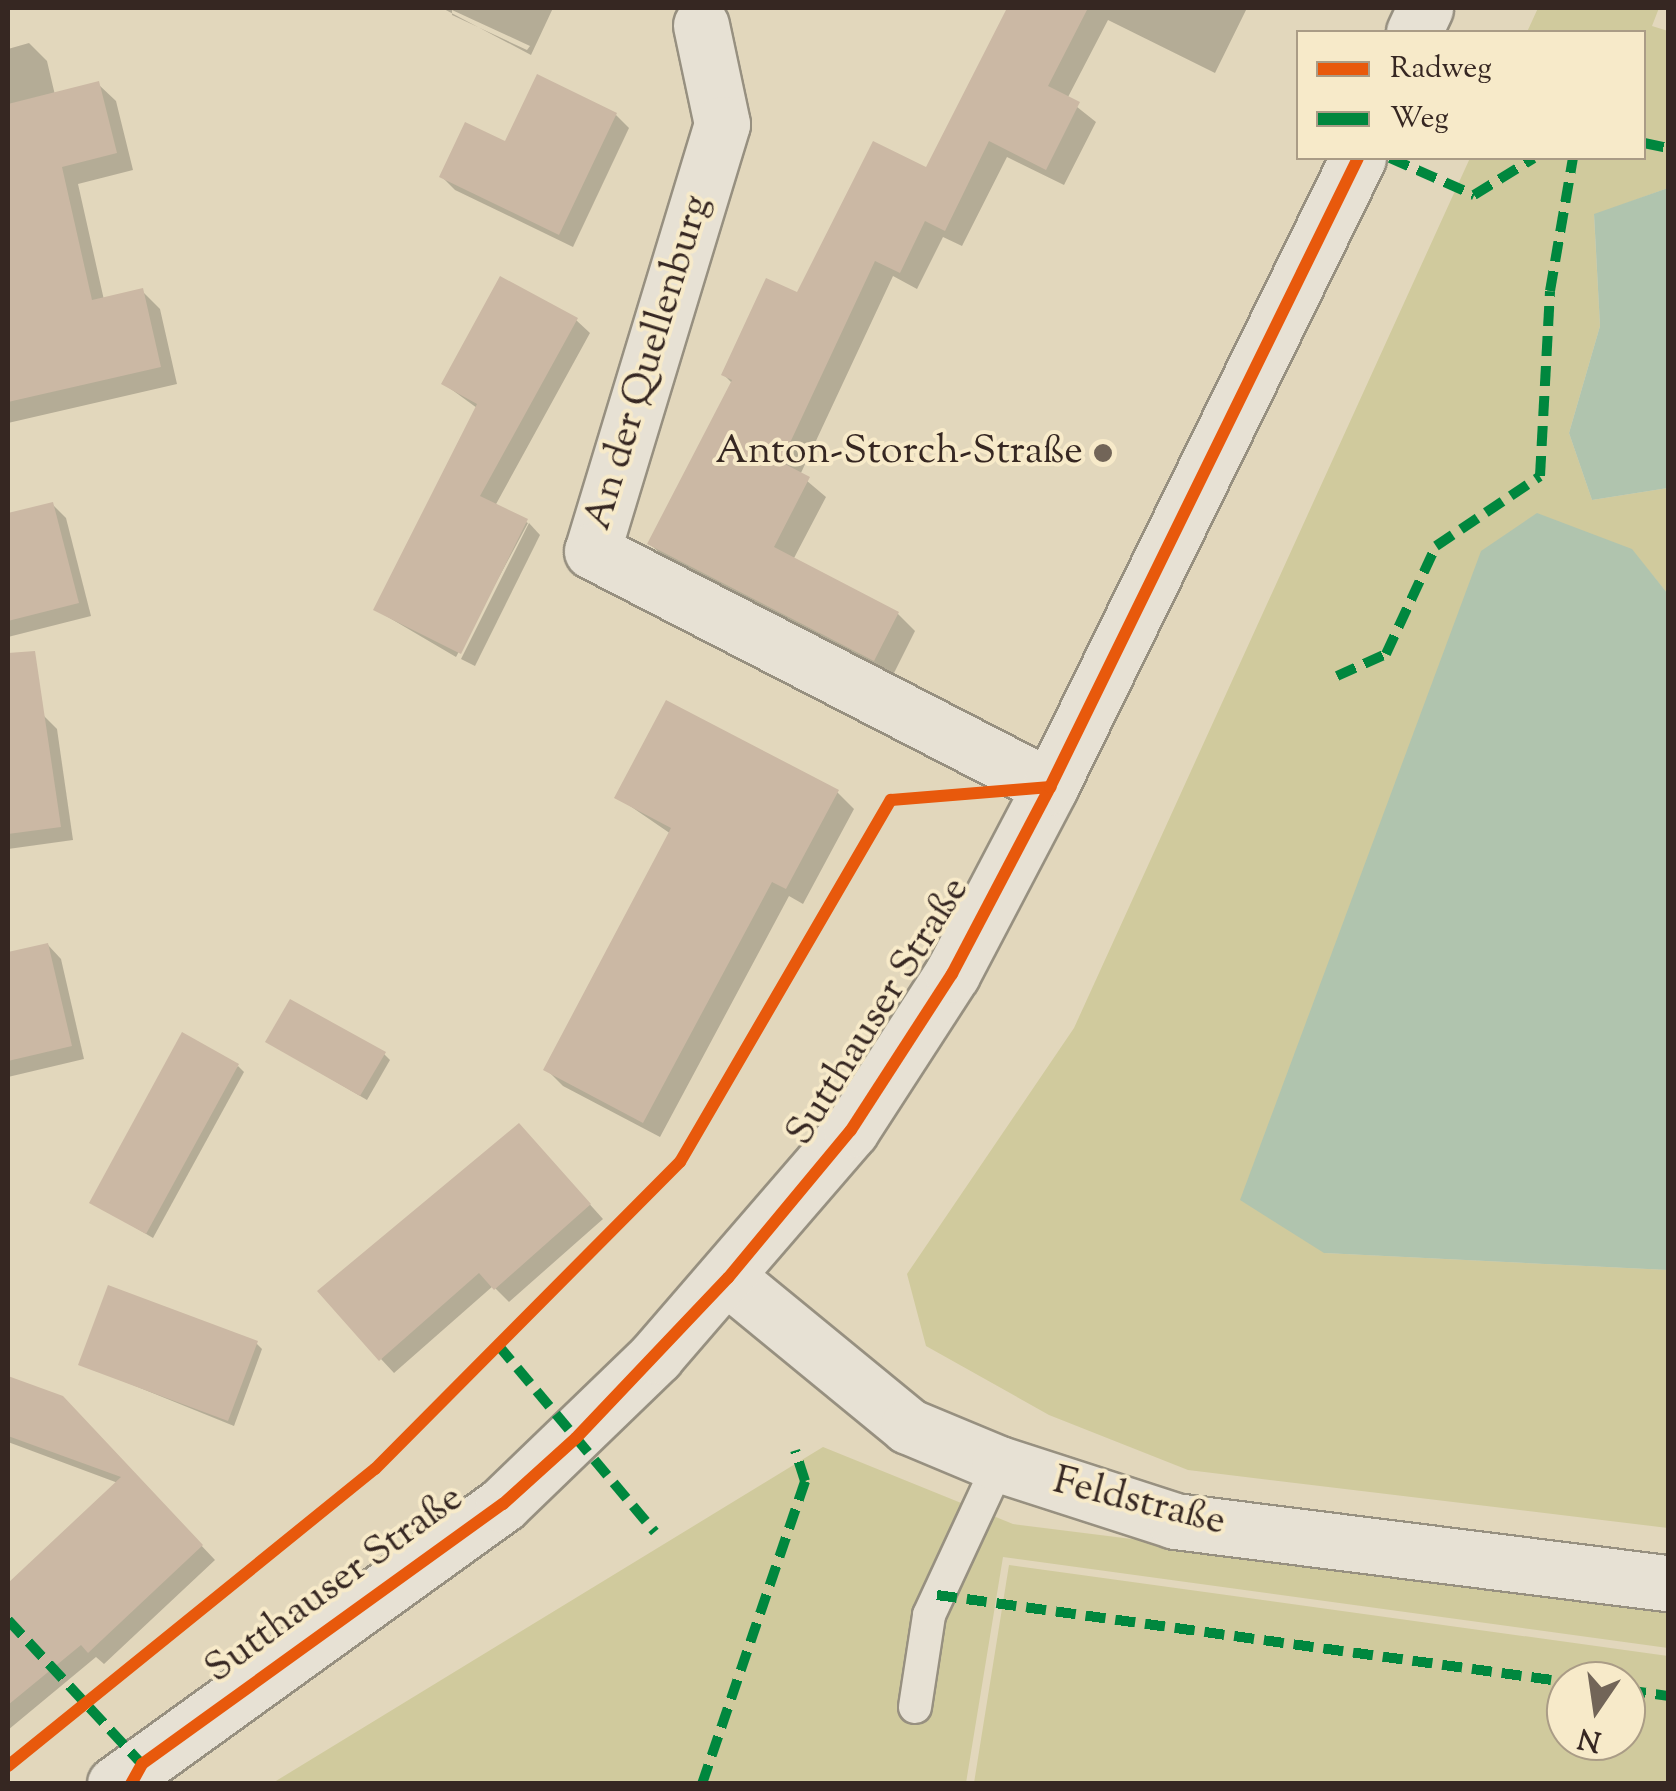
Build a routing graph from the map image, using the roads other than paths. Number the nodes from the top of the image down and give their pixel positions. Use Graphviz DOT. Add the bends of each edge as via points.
graph roads {
  1 [pos="701,25"];
  2 [pos="1357,160"];
  3 [pos="1050,787"];
  4 [pos="728,1278"];
  5 [pos="998,1464"];
  6 [pos="1668,1583"];
  7 [pos="915,1706"];
  8 [pos="116,1784"];
  1 -- 3 [label="street, An der Quellenburg" via="722,124 592,551"];
  2 -- 3 [label="street, Sutthauser Straße"];
  3 -- 4 [label="street, Sutthauser Straße" via="952,974 862,1114"];
  4 -- 5 [label="street, Feldstraße" via="908,1426"];
  4 -- 8 [label="street, Sutthauser Straße" via="576,1438 503,1504"];
  5 -- 6 [label="street, Feldstraße" via="1175,1521"];
  5 -- 7 [label="lane" via="929,1615"];
}
